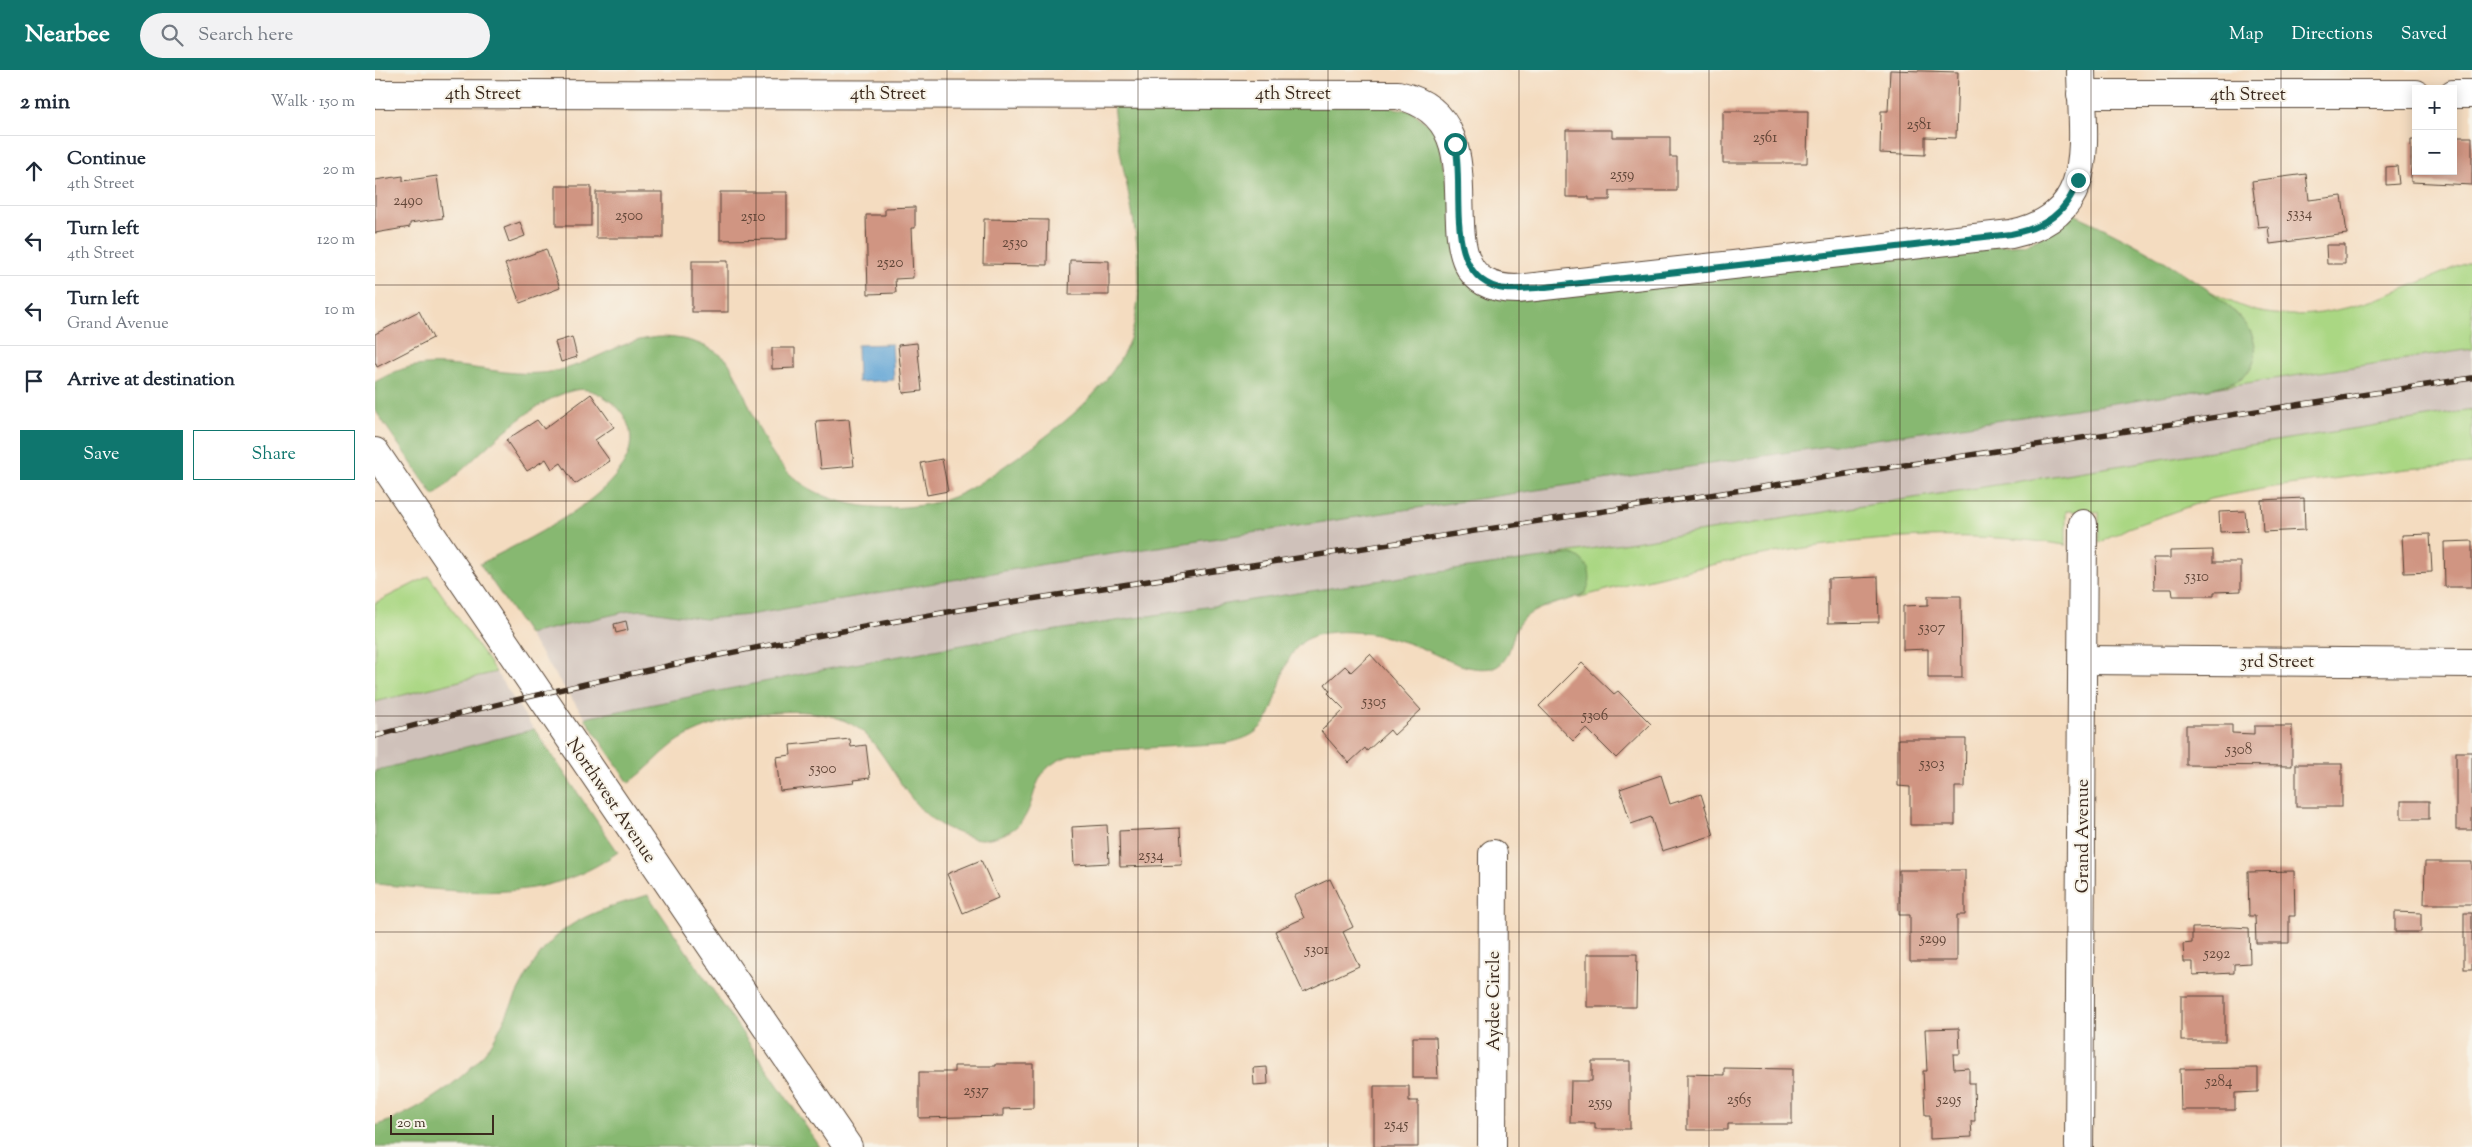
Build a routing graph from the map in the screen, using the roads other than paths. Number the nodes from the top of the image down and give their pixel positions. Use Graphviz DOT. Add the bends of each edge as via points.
graph roads {
  1 [pos="2081,82"];
  2 [pos="375,94"];
  3 [pos="2412,94"];
  4 [pos="2457,94"];
  5 [pos="2472,94"];
  6 [pos="375,452"];
  7 [pos="2083,524"];
  8 [pos="2083,660"];
  9 [pos="2472,663"];
  10 [pos="1493,854"];
  11 [pos="848,1147"];
  12 [pos="1492,1147"];
  13 [pos="2079,1147"];
  1 -- 2 [label="street, 4th Street" via="2080,173 2072,197 2061,212 2036,228 2011,234 1508,289 1491,285 1477,276 1464,256 1457,153 1447,126 1427,105 1398,95"];
  1 -- 3 [label="street, 4th Street"];
  4 -- 5 [label="street"];
  6 -- 11 [label="street, Northwest Avenue"];
  7 -- 8 [label="street, Grand Avenue"];
  8 -- 9 [label="street, 3rd Street"];
  8 -- 13 [label="street, Grand Avenue"];
  10 -- 12 [label="street, Aydee Circle"];
}
